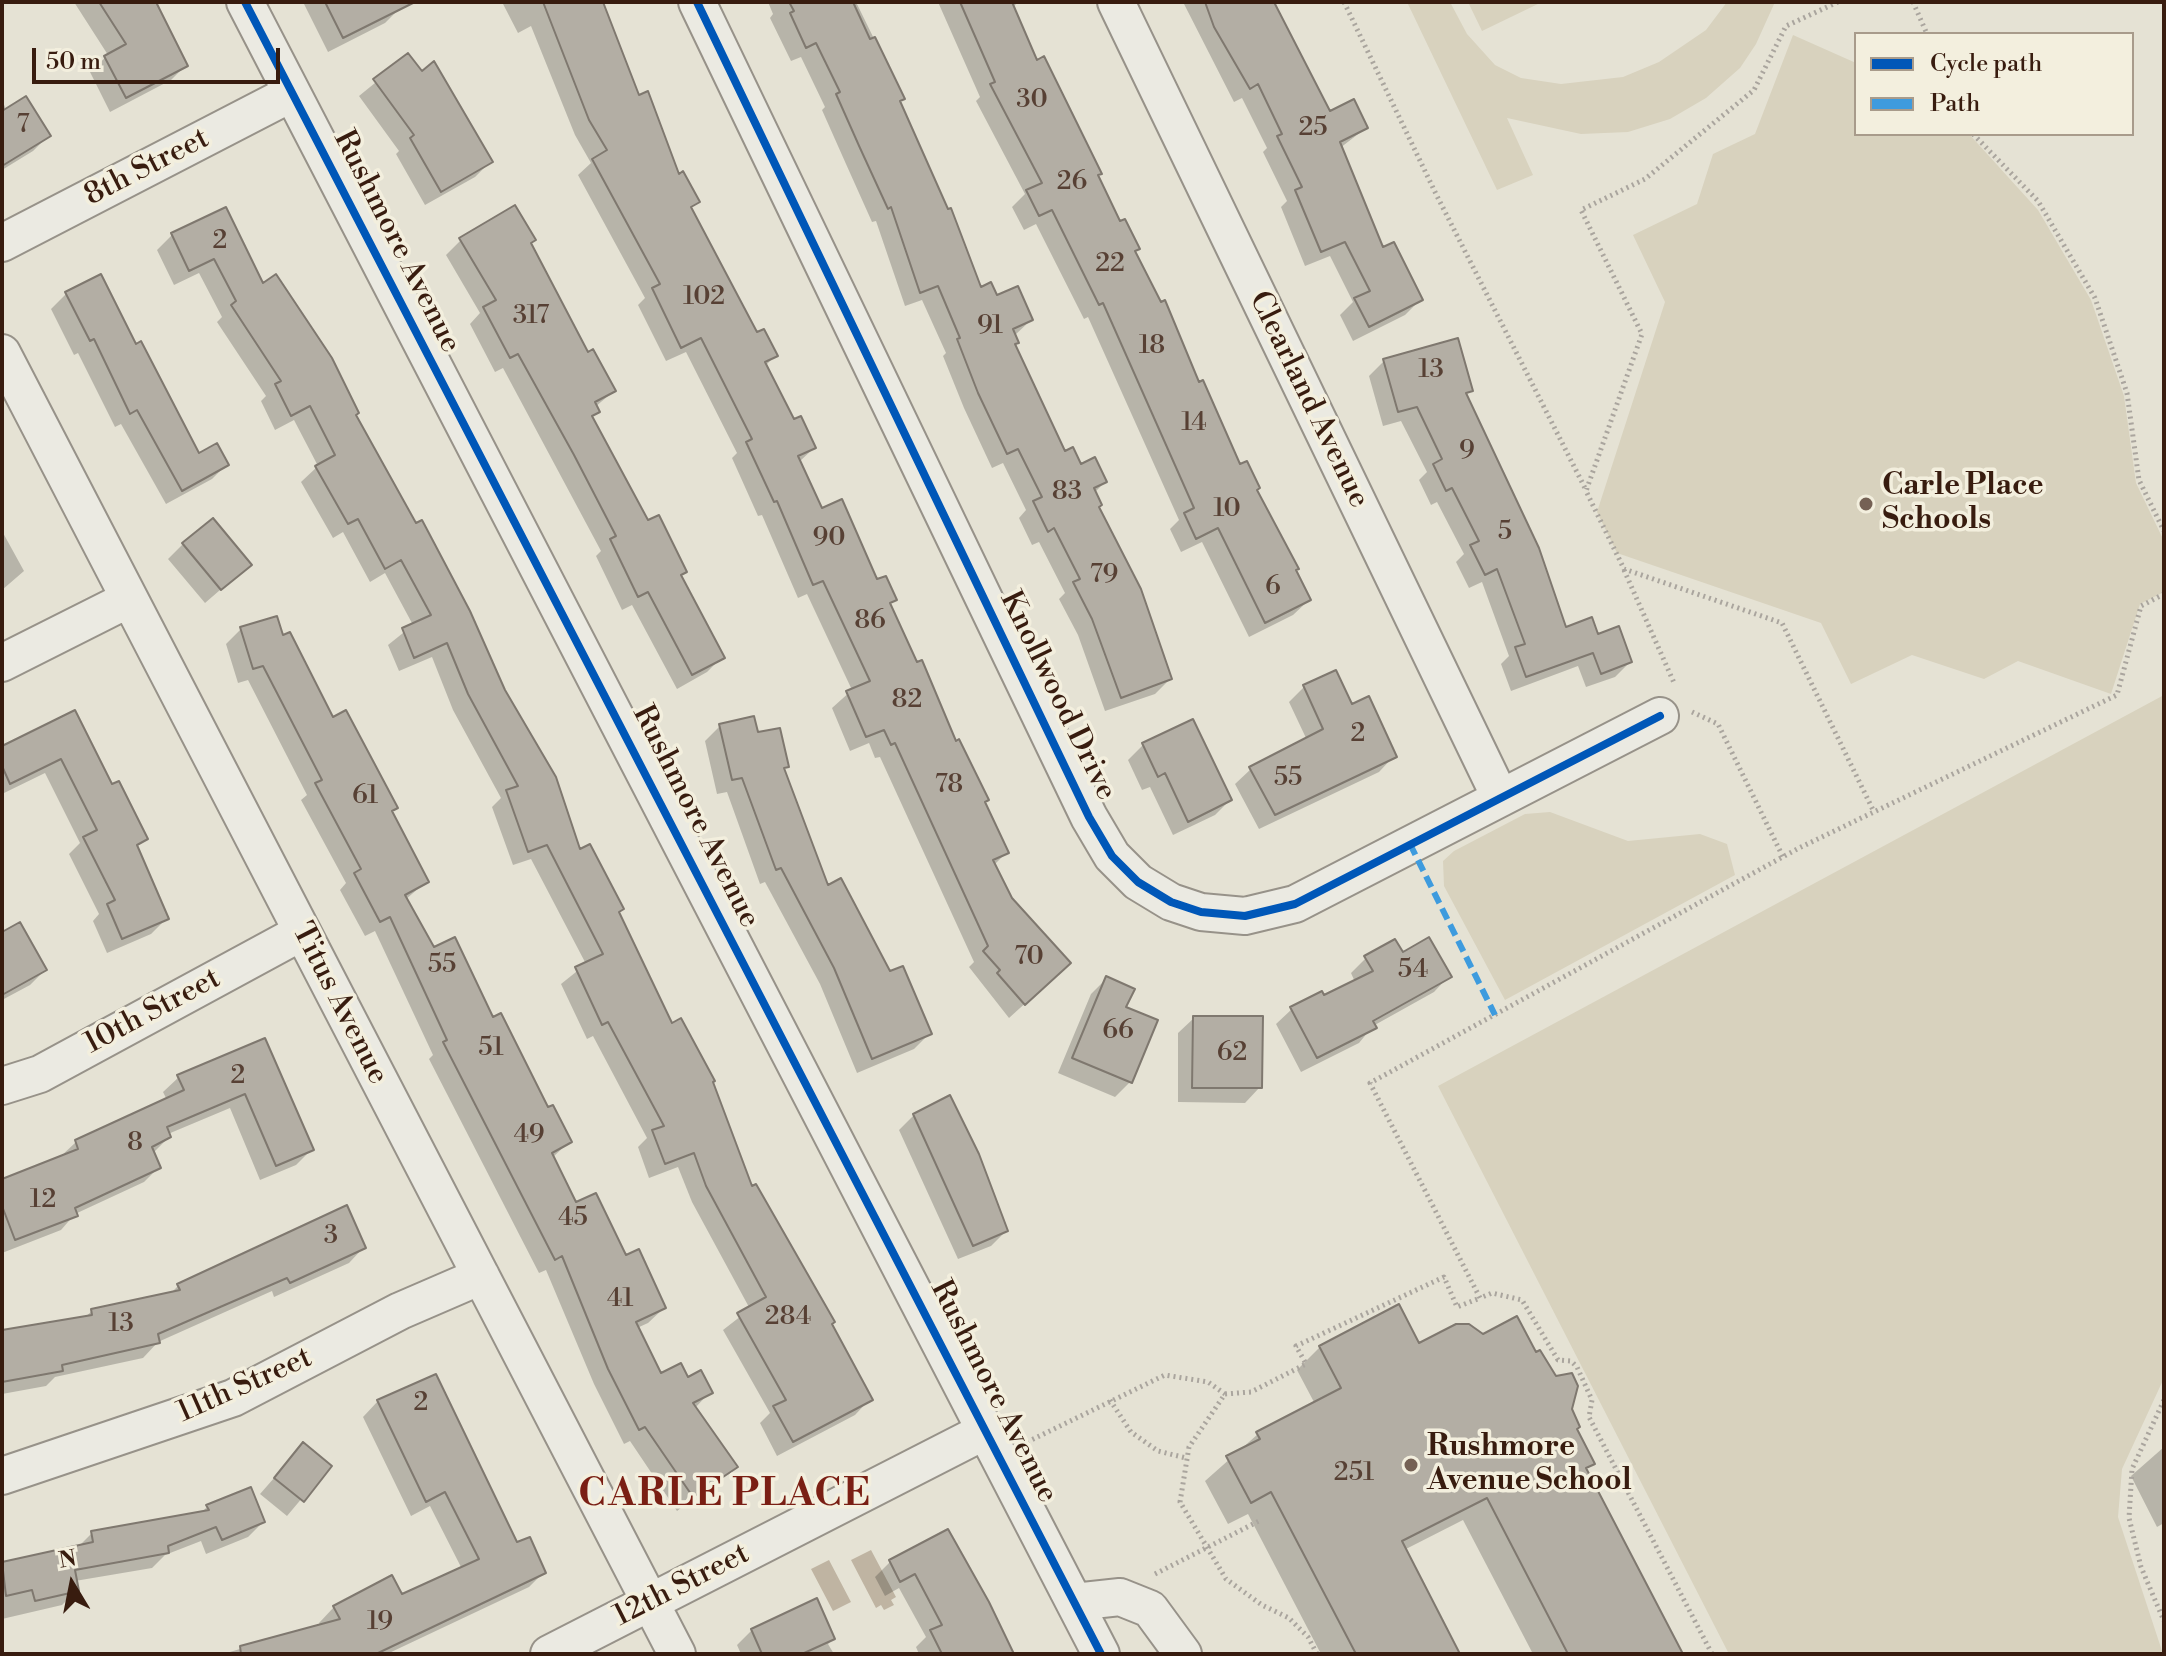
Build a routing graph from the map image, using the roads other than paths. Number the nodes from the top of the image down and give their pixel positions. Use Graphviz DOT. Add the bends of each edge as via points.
graph roads {
  1 [pos="245,2"];
  2 [pos="697,2"];
  3 [pos="1116,2"];
  4 [pos="292,93"];
  5 [pos="2,243"];
  6 [pos="2,353"];
  7 [pos="129,599"];
  8 [pos="2,663"];
  9 [pos="1675,707"];
  10 [pos="1500,797"];
  11 [pos="302,932"];
  12 [pos="2,1086"];
  13 [pos="481,1276"];
  14 [pos="985,1431"];
  15 [pos="2,1476"];
  16 [pos="650,1602"];
  17 [pos="1074,1602"];
  18 [pos="549,1654"];
  19 [pos="677,1654"];
  20 [pos="1101,1654"];
  21 [pos="1183,1654"];
  1 -- 4 [label="street, Rushmore Avenue"];
  2 -- 10 [label="street, Knollwood Drive" via="1089,817 1112,856 1138,882 1201,912 1245,916 1295,904"];
  3 -- 10 [label="street, Clearland Avenue"];
  4 -- 5 [label="street, 8th Street"];
  4 -- 14 [label="street, Rushmore Avenue"];
  6 -- 7 [label="street, Titus Avenue"];
  7 -- 8 [label="street"];
  7 -- 11 [label="street, Titus Avenue"];
  9 -- 10 [label="street, Knollwood Drive"];
  11 -- 12 [label="street, 10th Street" via="40,1074"];
  11 -- 13 [label="street, Titus Avenue"];
  13 -- 15 [label="street, 11th Street" via="400,1311 233,1398"];
  13 -- 16 [label="street, Titus Avenue"];
  14 -- 16 [label="street, 12th Street"];
  14 -- 17 [label="street, Rushmore Avenue"];
  16 -- 18 [label="street, 12th Street"];
  16 -- 19 [label="street, Titus Avenue"];
  17 -- 20 [label="street, Rushmore Avenue"];
  17 -- 21 [label="street" via="1120,1597 1150,1609"];
}
